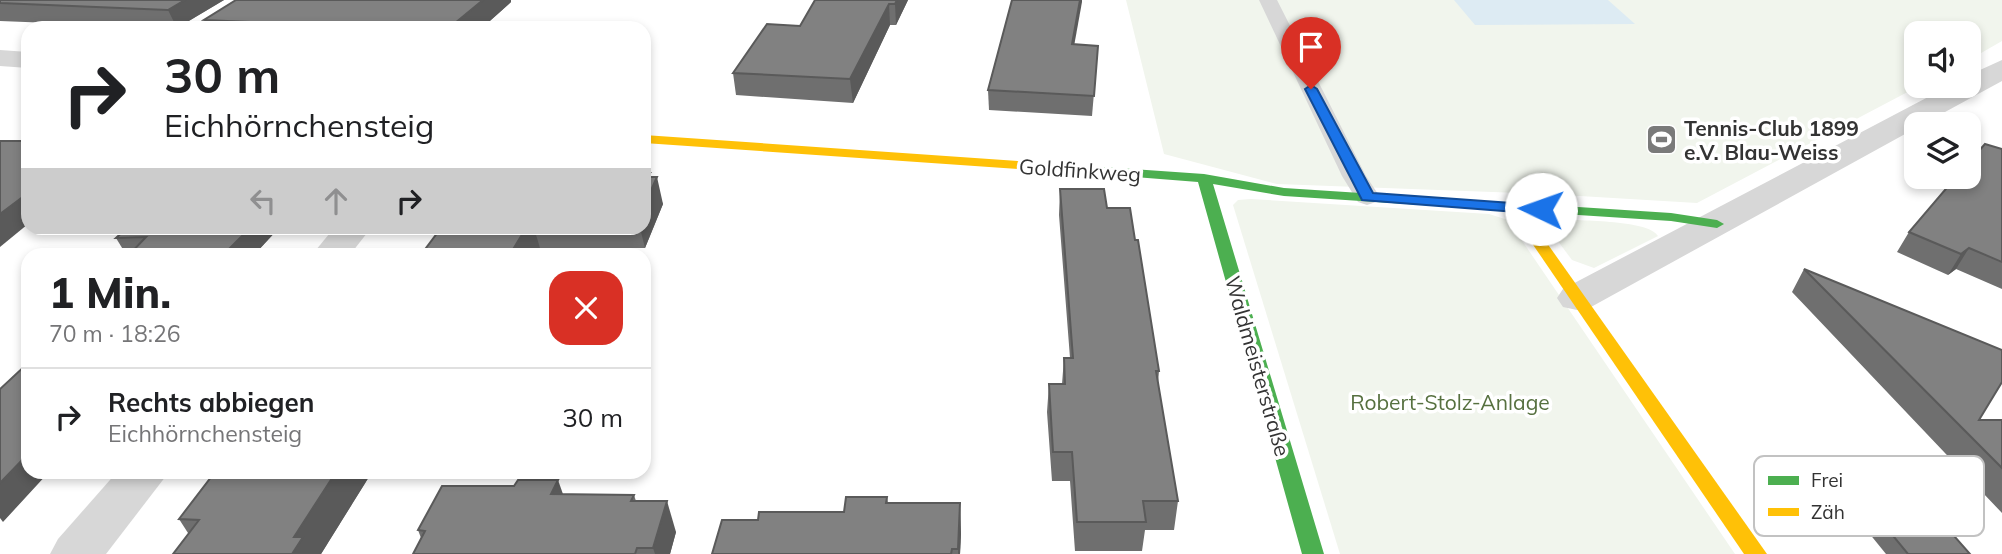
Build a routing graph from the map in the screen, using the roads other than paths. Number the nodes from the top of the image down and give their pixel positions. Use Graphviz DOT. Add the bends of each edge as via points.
graph roads {
  1 [pos="1268,0"];
  2 [pos="2002,69"];
  3 [pos="651,139"];
  4 [pos="1204,178"];
  5 [pos="1367,197"];
  6 [pos="1515,208"];
  7 [pos="1717,224"];
  8 [pos="1577,298"];
  9 [pos="139,479"];
  10 [pos="76,554"];
  11 [pos="1313,554"];
  12 [pos="1756,554"];
  1 -- 5 [label="lane"];
  2 -- 7 [label="street"];
  3 -- 4 [label="street, Goldfinkweg"];
  4 -- 5 [label="street, Goldfinkweg" via="1284,192"];
  4 -- 11 [label="street, Waldmeisterstraße"];
  5 -- 6 [label="street, Goldfinkweg"];
  6 -- 7 [label="street"];
  6 -- 8 [label="street"];
  7 -- 8 [label="street"];
  8 -- 12 [label="street"];
  9 -- 10 [label="street"];
}
